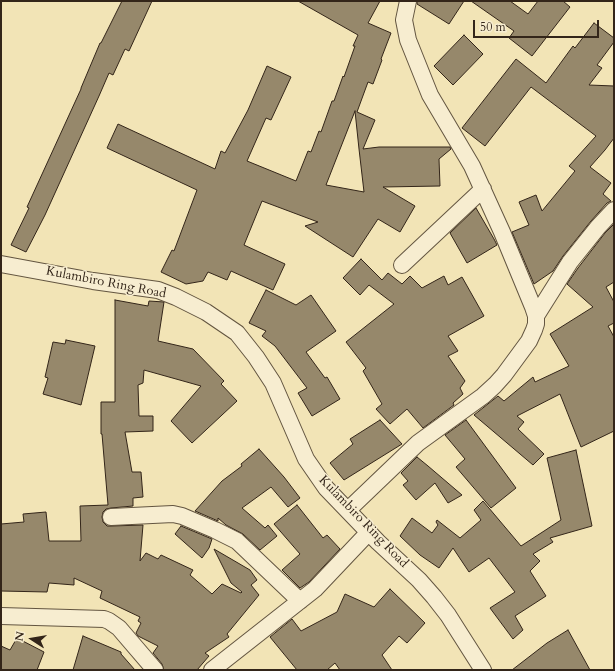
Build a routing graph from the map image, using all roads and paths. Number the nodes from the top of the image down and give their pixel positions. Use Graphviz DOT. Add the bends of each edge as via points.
graph roads {
  1 [pos="408,1"];
  2 [pos="482,189"];
  3 [pos="614,210"];
  4 [pos="1,264"];
  5 [pos="402,265"];
  6 [pos="536,316"];
  7 [pos="348,510"];
  8 [pos="111,517"];
  9 [pos="370,532"];
  10 [pos="300,601"];
  11 [pos="1,616"];
  12 [pos="155,670"];
  13 [pos="212,670"];
  14 [pos="483,670"];
  1 -- 2 [label="street" via="404,20 408,40 430,95 472,166"];
  2 -- 5 [label="street"];
  2 -- 6 [label="street"];
  3 -- 6 [label="street" via="570,262"];
  4 -- 7 [label="street, Kulambiro Ring Road" via="158,290 206,312 237,334 256,357 273,384 306,459 326,488"];
  6 -- 7 [label="street" via="536,324 529,341 495,385 418,443"];
  7 -- 9 [label="street, Kulambiro Ring Road"];
  8 -- 10 [label="street" via="173,514 215,530 237,541"];
  9 -- 10 [label="street"];
  9 -- 14 [label="street, Kulambiro Ring Road" via="434,597"];
  10 -- 13 [label="street"];
  11 -- 12 [label="street" via="104,619 119,628"];
}
